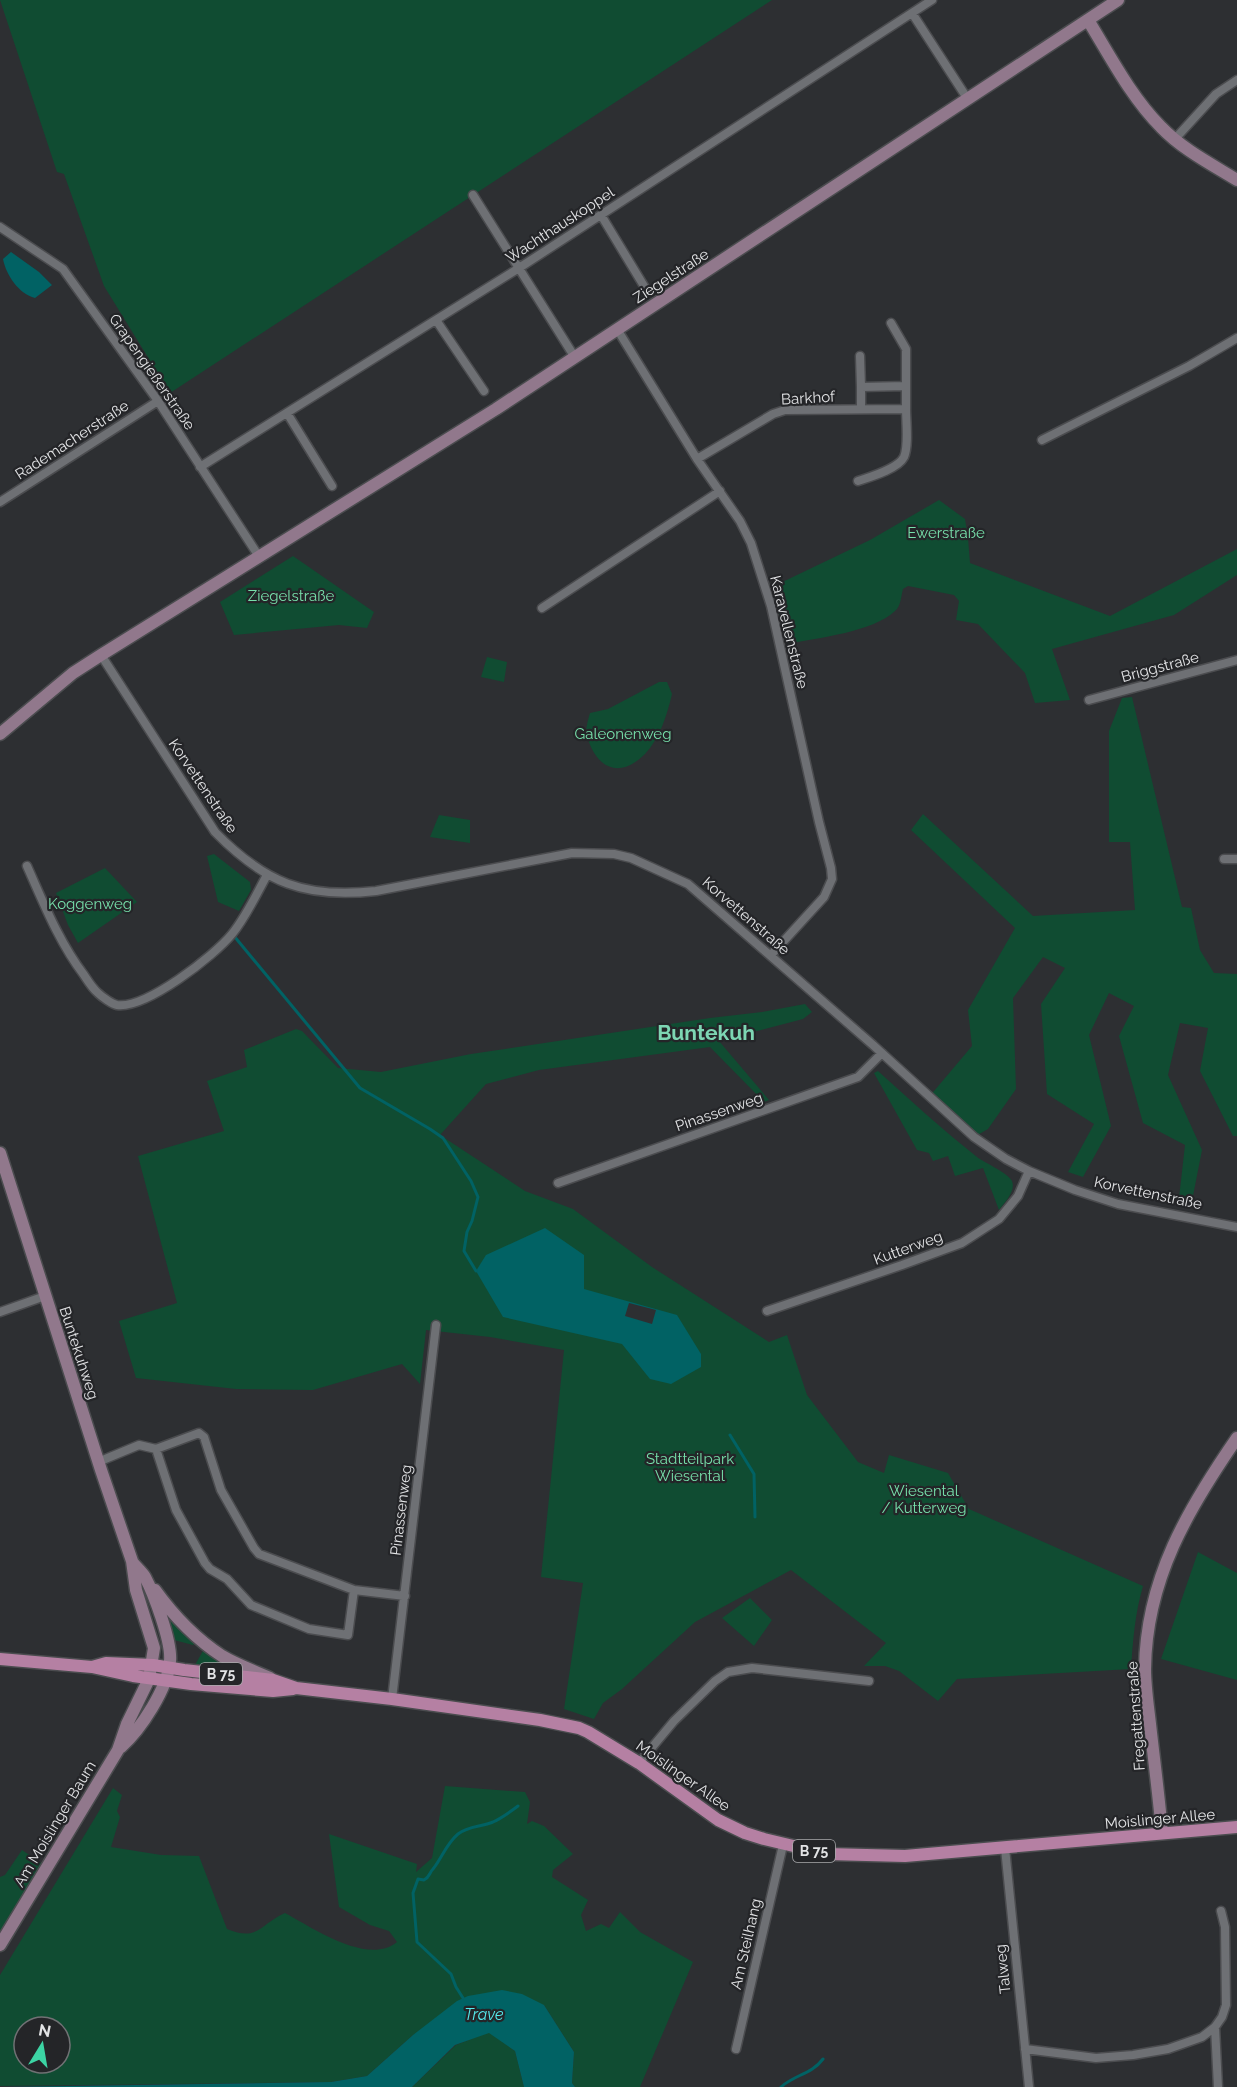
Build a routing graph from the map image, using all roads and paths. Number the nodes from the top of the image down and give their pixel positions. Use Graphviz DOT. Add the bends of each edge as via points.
graph roads {
  1 [pos="932,0"];
  2 [pos="1118,0"];
  3 [pos="912,13"];
  4 [pos="1088,20"];
  5 [pos="1237,80"];
  6 [pos="967,98"];
  7 [pos="1174,140"];
  8 [pos="1237,180"];
  9 [pos="473,195"];
  10 [pos="601,216"];
  11 [pos="0,227"];
  12 [pos="519,268"];
  13 [pos="647,291"];
  14 [pos="436,320"];
  15 [pos="891,323"];
  16 [pos="617,328"];
  17 [pos="1237,338"];
  18 [pos="574,356"];
  19 [pos="860,356"];
  20 [pos="906,386"];
  21 [pos="861,387"];
  22 [pos="484,391"];
  23 [pos="158,401"];
  24 [pos="861,409"];
  25 [pos="906,409"];
  26 [pos="287,413"];
  27 [pos="1042,440"];
  28 [pos="697,459"];
  29 [pos="200,467"];
  30 [pos="858,481"];
  31 [pos="332,486"];
  32 [pos="720,491"];
  33 [pos="0,502"];
  34 [pos="258,555"];
  35 [pos="542,608"];
  36 [pos="101,655"];
  37 [pos="1237,660"];
  38 [pos="1089,700"];
  39 [pos="0,734"];
  40 [pos="1224,859"];
  41 [pos="1237,859"];
  42 [pos="27,866"];
  43 [pos="267,875"];
  44 [pos="771,955"];
  45 [pos="882,1053"];
  46 [pos="0,1152"];
  47 [pos="1029,1172"];
  48 [pos="558,1183"];
  49 [pos="1237,1227"];
  50 [pos="45,1296"];
  51 [pos="767,1311"];
  52 [pos="0,1312"];
  53 [pos="436,1325"];
  54 [pos="1237,1438"];
  55 [pos="156,1449"];
  56 [pos="98,1462"];
  57 [pos="132,1561"];
  58 [pos="144,1577"];
  59 [pos="354,1590"];
  60 [pos="405,1596"];
  61 [pos="0,1659"];
  62 [pos="153,1665"];
  63 [pos="92,1666"];
  64 [pos="169,1668"];
  65 [pos="149,1678"];
  66 [pos="165,1680"];
  67 [pos="273,1680"];
  68 [pos="868,1681"];
  69 [pos="296,1688"];
  70 [pos="392,1700"];
  71 [pos="118,1750"];
  72 [pos="639,1763"];
  73 [pos="1237,1827"];
  74 [pos="1162,1833"];
  75 [pos="783,1845"];
  76 [pos="1005,1848"];
  77 [pos="1221,1911"];
  78 [pos="0,1945"];
  79 [pos="1215,2027"];
  80 [pos="736,2049"];
  81 [pos="1025,2049"];
  82 [pos="1029,2087"];
  83 [pos="1218,2087"];
  1 -- 3 [label="street, Wachthauskoppel"];
  2 -- 4 [label="main road, Ziegelstraße"];
  3 -- 6 [label="street"];
  3 -- 10 [label="street, Wachthauskoppel"];
  4 -- 6 [label="main road, Ziegelstraße"];
  4 -- 7 [label="main road" via="1142,105"];
  5 -- 7 [label="street" via="1216,94"];
  6 -- 16 [label="main road, Ziegelstraße"];
  7 -- 8 [label="main road"];
  9 -- 12 [label="street"];
  10 -- 12 [label="street, Wachthauskoppel"];
  10 -- 13 [label="street"];
  11 -- 23 [label="street, Grapengießerstraße" via="63,269"];
  12 -- 14 [label="street, Wachthauskoppel"];
  12 -- 18 [label="street"];
  14 -- 22 [label="street"];
  14 -- 26 [label="street, Wachthauskoppel"];
  15 -- 20 [label="street" via="906,349"];
  16 -- 18 [label="main road, Ziegelstraße"];
  16 -- 28 [label="street, Karavellenstraße"];
  17 -- 27 [label="street"];
  18 -- 34 [label="main road, Ziegelstraße" via="496,409"];
  19 -- 21 [label="street"];
  20 -- 21 [label="street"];
  20 -- 25 [label="street"];
  21 -- 24 [label="street"];
  23 -- 29 [label="street, Grapengießerstraße"];
  23 -- 33 [label="street, Rademacherstraße"];
  24 -- 25 [label="street, Barkhof"];
  24 -- 28 [label="street, Barkhof" via="785,410"];
  25 -- 30 [label="street" via="903,457 877,475"];
  26 -- 29 [label="street, Wachthauskoppel"];
  26 -- 31 [label="street"];
  28 -- 32 [label="street, Karavellenstraße"];
  29 -- 34 [label="street, Grapengießerstraße"];
  32 -- 35 [label="street"];
  32 -- 44 [label="street, Karavellenstraße" via="740,521 758,562 831,868 832,879 824,897"];
  34 -- 36 [label="main road, Ziegelstraße"];
  36 -- 39 [label="main road, Ziegelstraße" via="73,673"];
  36 -- 43 [label="street, Korvettenstraße" via="215,832 235,853"];
  37 -- 38 [label="street, Briggstraße"];
  40 -- 41 [label="street"];
  42 -- 43 [label="street" via="74,962 98,994 116,1005 160,991 202,963 242,921"];
  43 -- 44 [label="street, Korvettenstraße" via="310,891 354,894 572,853 614,854 688,884"];
  44 -- 45 [label="street, Korvettenstraße"];
  45 -- 47 [label="street, Korvettenstraße" via="974,1137"];
  45 -- 48 [label="street, Pinassenweg" via="858,1077"];
  46 -- 50 [label="main road, Buntekuhweg"];
  47 -- 49 [label="street, Korvettenstraße" via="1118,1204"];
  47 -- 51 [label="street, Kutterweg" via="1018,1196 999,1219 962,1243"];
  50 -- 52 [label="street"];
  50 -- 56 [label="main road, Buntekuhweg"];
  53 -- 60 [label="street, Pinassenweg"];
  54 -- 74 [label="main road, Fregattenstraße" via="1183,1523 1165,1565 1153,1610 1145,1668"];
  55 -- 56 [label="street" via="139,1444"];
  55 -- 59 [label="street" via="199,1433 204,1437 221,1490 259,1554"];
  55 -- 59 [label="street" via="176,1510 205,1563 227,1579 251,1605 309,1629 348,1635"];
  56 -- 57 [label="main road, Buntekuhweg"];
  57 -- 58 [label="main road, Buntekuhweg"];
  57 -- 62 [label="main road, Buntekuhweg" via="136,1590 154,1647"];
  58 -- 64 [label="main road, Buntekuhweg" via="170,1648"];
  58 -- 67 [label="main road" via="203,1641 224,1657"];
  59 -- 60 [label="street"];
  60 -- 70 [label="street, Pinassenweg"];
  61 -- 63 [label="main road, B 75"];
  62 -- 63 [label="main road, Moislinger Allee / B 75"];
  62 -- 64 [label="main road, Moislinger Allee / B 75"];
  62 -- 65 [label="main road, Am Moislinger Baum"];
  63 -- 65 [label="main road, B 75"];
  64 -- 66 [label="main road, Buntekuhweg"];
  64 -- 67 [label="main road, Moislinger Allee / B 75"];
  65 -- 66 [label="main road, B 75"];
  65 -- 71 [label="main road, Am Moislinger Baum"];
  66 -- 69 [label="main road, Moislinger Allee / B 75" via="273,1691"];
  66 -- 71 [label="main road, Am Moislinger Baum" via="141,1723"];
  67 -- 69 [label="main road, Moislinger Allee / B 75"];
  68 -- 72 [label="street" via="752,1668 728,1672 674,1721"];
  69 -- 70 [label="main road, Moislinger Allee / B 75"];
  70 -- 72 [label="main road, Moislinger Allee / B 75" via="579,1728"];
  71 -- 78 [label="main road, Am Moislinger Baum"];
  72 -- 75 [label="main road, Moislinger Allee / B 75" via="713,1817"];
  73 -- 74 [label="main road, Moislinger Allee / B 75"];
  74 -- 76 [label="main road, Moislinger Allee / B 75"];
  75 -- 76 [label="main road, Moislinger Allee / B 75" via="864,1856"];
  75 -- 80 [label="street, Am Steilhang"];
  76 -- 81 [label="street, Talweg"];
  77 -- 79 [label="street" via="1225,1927 1226,2005"];
  79 -- 81 [label="street" via="1202,2037 1168,2049 1133,2055 1096,2058"];
  79 -- 83 [label="street"];
  81 -- 82 [label="street, Talweg"];
}
